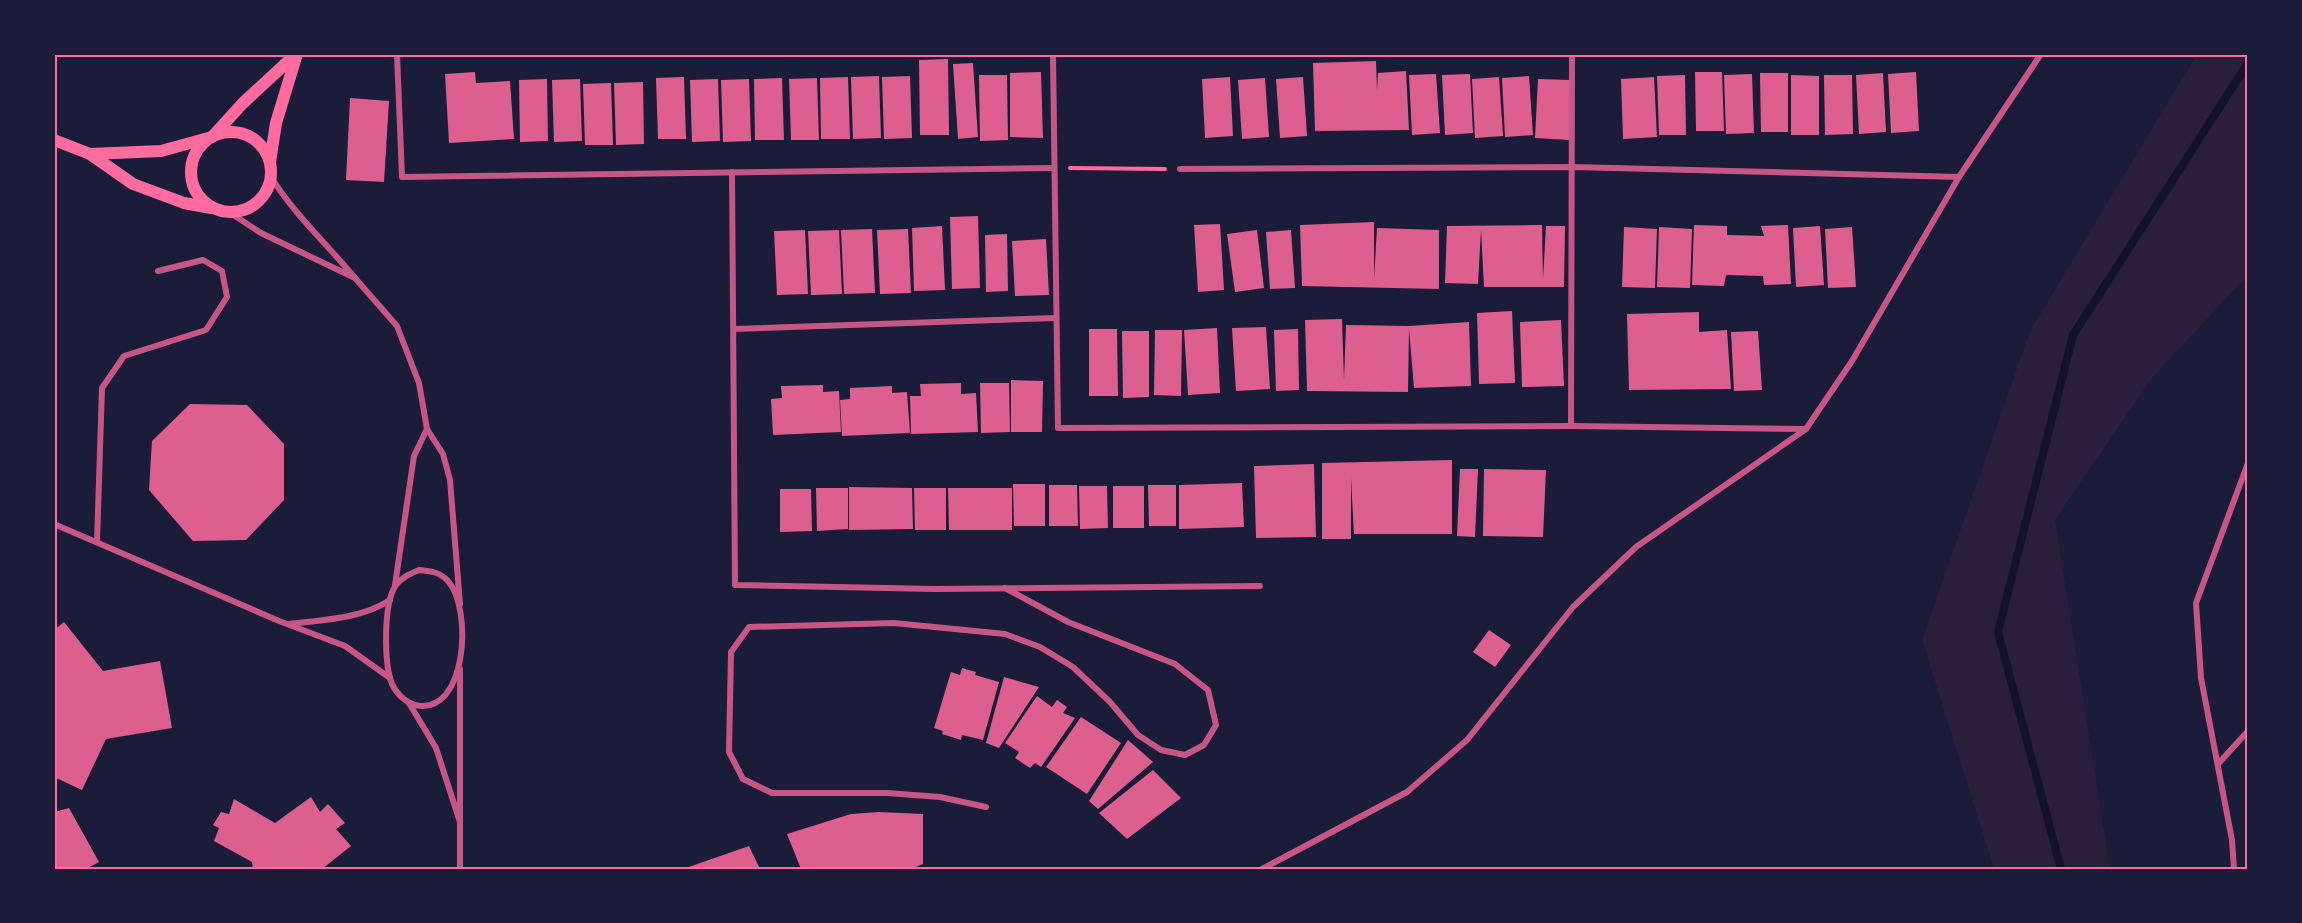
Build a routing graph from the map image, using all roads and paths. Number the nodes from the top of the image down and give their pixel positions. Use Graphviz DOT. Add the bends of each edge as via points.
graph roads {
  1 [pos="297,54"];
  2 [pos="397,54"];
  3 [pos="1053,54"];
  4 [pos="1572,54"];
  5 [pos="2041,54"];
  6 [pos="212,137"];
  7 [pos="54,140"];
  8 [pos="90,154"];
  9 [pos="270,163"];
  10 [pos="1573,167"];
  11 [pos="1054,168"];
  12 [pos="1180,169"];
  13 [pos="732,171"];
  14 [pos="271,177"];
  15 [pos="1959,177"];
  16 [pos="215,208"];
  17 [pos="229,212"];
  18 [pos="158,271"];
  19 [pos="355,278"];
  20 [pos="1056,318"];
  21 [pos="734,329"];
  22 [pos="1571,426"];
  23 [pos="427,429"];
  24 [pos="1806,429"];
  25 [pos="2248,463"];
  26 [pos="54,524"];
  27 [pos="97,542"];
  28 [pos="395,586"];
  29 [pos="1260,586"];
  30 [pos="1005,588"];
  31 [pos="390,600"];
  32 [pos="460,604"];
  33 [pos="289,624"];
  34 [pos="460,665"];
  35 [pos="390,678"];
  36 [pos="409,703"];
  37 [pos="2248,730"];
  38 [pos="2218,764"];
  39 [pos="986,807"];
  40 [pos="462,828"];
  41 [pos="460,869"];
  42 [pos="1262,869"];
  43 [pos="2234,869"];
  1 -- 6 [label="main road"];
  1 -- 9 [label="main road" via="276,123"];
  2 -- 13 [label="street" via="402,177"];
  3 -- 11 [label="street"];
  4 -- 10 [label="street"];
  5 -- 15 [label="street"];
  6 -- 8 [label="main road" via="161,151"];
  6 -- 9 [label="main road" via="225,132 254,139"];
  6 -- 16 [label="main road" via="196,153 191,174 194,188"];
  7 -- 8 [label="main road"];
  8 -- 16 [label="main road" via="133,184 184,203"];
  9 -- 14 [label="main road"];
  10 -- 12 [label="street"];
  10 -- 15 [label="street"];
  10 -- 22 [label="street"];
  11 -- 12 [label="path"];
  11 -- 13 [label="street"];
  11 -- 20 [label="street"];
  13 -- 21 [label="street"];
  14 -- 17 [label="main road" via="257,203"];
  14 -- 19 [label="street" via="287,203"];
  15 -- 24 [label="street" via="1852,361"];
  16 -- 17 [label="main road"];
  17 -- 19 [label="street" via="261,233"];
  18 -- 27 [label="street" via="203,260 222,271 226,297 206,330 124,356 102,388"];
  19 -- 23 [label="street" via="397,326 419,383"];
  20 -- 21 [label="street"];
  20 -- 22 [label="street" via="1058,428"];
  21 -- 30 [label="street" via="735,585"];
  22 -- 24 [label="street"];
  23 -- 28 [label="street" via="414,456"];
  23 -- 32 [label="street" via="442,454 450,480"];
  24 -- 42 [label="street" via="1636,548 1573,607 1467,740 1407,792"];
  25 -- 38 [label="street" via="2196,603 2201,678"];
  26 -- 27 [label="street"];
  27 -- 33 [label="street"];
  28 -- 31 [label="street"];
  28 -- 32 [label="street" via="419,570 435,572 448,581"];
  29 -- 30 [label="street"];
  30 -- 39 [label="street" via="1068,621 1175,664 1209,690 1216,725 1204,745 1185,755 1161,750 1138,735 1073,667 1040,647 1005,634 894,623 749,627 731,652 729,752 743,779 772,793 887,793 940,797"];
  31 -- 33 [label="street" via="340,618"];
  31 -- 35 [label="street" via="386,646"];
  32 -- 34 [label="street"];
  33 -- 35 [label="street" via="345,646"];
  34 -- 36 [label="street" via="441,701 425,707"];
  34 -- 40 [label="street"];
  35 -- 36 [label="street" via="393,687"];
  36 -- 40 [label="street" via="436,748"];
  37 -- 38 [label="street"];
  38 -- 43 [label="street"];
  40 -- 41 [label="street"];
}
